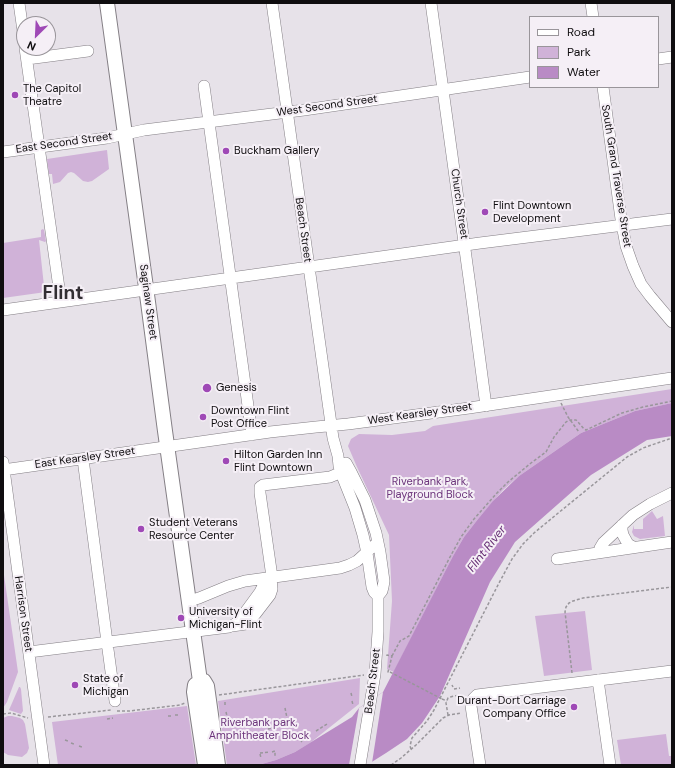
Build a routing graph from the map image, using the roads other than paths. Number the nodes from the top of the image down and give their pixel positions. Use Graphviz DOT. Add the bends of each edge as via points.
graph roads {
  1 [pos="19,3"];
  2 [pos="106,3"];
  3 [pos="272,3"];
  4 [pos="431,3"];
  5 [pos="591,3"];
  6 [pos="21,16"];
  7 [pos="593,16"];
  8 [pos="88,51"];
  9 [pos="56,53"];
  10 [pos="26,56"];
  11 [pos="672,57"];
  12 [pos="659,59"];
  13 [pos="529,77"];
  14 [pos="204,86"];
  15 [pos="603,88"];
  16 [pos="443,90"];
  17 [pos="287,112"];
  18 [pos="209,122"];
  19 [pos="124,134"];
  20 [pos="40,147"];
  21 [pos="3,152"];
  22 [pos="672,219"];
  23 [pos="622,225"];
  24 [pos="465,245"];
  25 [pos="309,268"];
  26 [pos="231,278"];
  27 [pos="146,290"];
  28 [pos="61,302"];
  29 [pos="3,310"];
  30 [pos="672,322"];
  31 [pos="672,378"];
  32 [pos="486,406"];
  33 [pos="331,425"];
  34 [pos="252,435"];
  35 [pos="167,447"];
  36 [pos="83,459"];
  37 [pos="3,467"];
  38 [pos="345,471"];
  39 [pos="672,493"];
  40 [pos="622,525"];
  41 [pos="378,542"];
  42 [pos="672,542"];
  43 [pos="633,547"];
  44 [pos="599,552"];
  45 [pos="367,553"];
  46 [pos="557,559"];
  47 [pos="270,578"];
  48 [pos="378,596"];
  49 [pos="189,601"];
  50 [pos="193,631"];
  51 [pos="107,642"];
  52 [pos="29,652"];
  53 [pos="672,671"];
  54 [pos="598,680"];
  55 [pos="115,702"];
  56 [pos="206,723"];
  57 [pos="44,765"];
  58 [pos="205,765"];
  59 [pos="218,765"];
  60 [pos="360,765"];
  61 [pos="480,765"];
  62 [pos="610,765"];
  1 -- 6 [label="street"];
  2 -- 19 [label="main road, Saginaw Street"];
  3 -- 17 [label="street, Beach Street"];
  4 -- 16 [label="street, Church Street"];
  5 -- 7 [label="street"];
  8 -- 9 [label="street"];
  10 -- 20 [label="street"];
  11 -- 12 [label="street"];
  13 -- 16 [label="street, West Second Street"];
  14 -- 18 [label="street"];
  15 -- 23 [label="street, South Grand Traverse Street"];
  16 -- 17 [label="street, West Second Street"];
  16 -- 24 [label="street, Church Street"];
  17 -- 18 [label="street, West Second Street"];
  17 -- 25 [label="street, Beach Street"];
  18 -- 19 [label="street, West Second Street"];
  18 -- 26 [label="street"];
  19 -- 20 [label="street, East Second Street"];
  19 -- 27 [label="main road, Saginaw Street"];
  20 -- 21 [label="street, East Second Street"];
  20 -- 28 [label="street"];
  22 -- 23 [label="street"];
  23 -- 24 [label="street"];
  23 -- 30 [label="street, South Grand Traverse Street" via="628,253 638,278"];
  24 -- 25 [label="street"];
  24 -- 32 [label="street, Church Street"];
  25 -- 26 [label="street"];
  25 -- 33 [label="street, Beach Street"];
  26 -- 27 [label="street"];
  26 -- 34 [label="street"];
  27 -- 28 [label="street"];
  27 -- 35 [label="main road, Saginaw Street"];
  28 -- 29 [label="street"];
  31 -- 32 [label="street, West Kearsley Street"];
  32 -- 33 [label="street, West Kearsley Street"];
  33 -- 34 [label="street, West Kearsley Street"];
  33 -- 38 [label="street, Beach Street" via="339,466"];
  34 -- 35 [label="street, West Kearsley Street"];
  35 -- 36 [label="street, East Kearsley Street"];
  35 -- 49 [label="main road, Saginaw Street"];
  36 -- 37 [label="street, East Kearsley Street"];
  36 -- 51 [label="street"];
  37 -- 52 [label="street, Harrison Street"];
  38 -- 41 [label="street, Beach Street" via="365,500"];
  38 -- 45 [label="street, Beach Street"];
  38 -- 47 [label="street" via="327,477 260,487"];
  39 -- 40 [label="street" via="644,508"];
  40 -- 43 [label="street" via="623,535"];
  40 -- 44 [label="street" via="603,543"];
  41 -- 45 [label="street"];
  41 -- 48 [label="street, Beach Street" via="384,584"];
  42 -- 43 [label="street"];
  43 -- 44 [label="street"];
  44 -- 46 [label="street"];
  45 -- 47 [label="street" via="340,568"];
  45 -- 48 [label="street, Beach Street" via="372,587"];
  47 -- 49 [label="street" via="234,584"];
  47 -- 50 [label="street" via="238,622 229,627"];
  48 -- 60 [label="street, Beach Street" via="375,674"];
  49 -- 50 [label="main road, Saginaw Street"];
  50 -- 51 [label="street"];
  50 -- 56 [label="main road, Saginaw Street" via="200,681 207,686"];
  51 -- 52 [label="street"];
  51 -- 55 [label="street"];
  52 -- 57 [label="street, Harrison Street"];
  53 -- 54 [label="street"];
  54 -- 61 [label="street" via="482,693 468,697 472,703"];
  54 -- 62 [label="street"];
  56 -- 58 [label="main road"];
  56 -- 59 [label="main road"];
}
